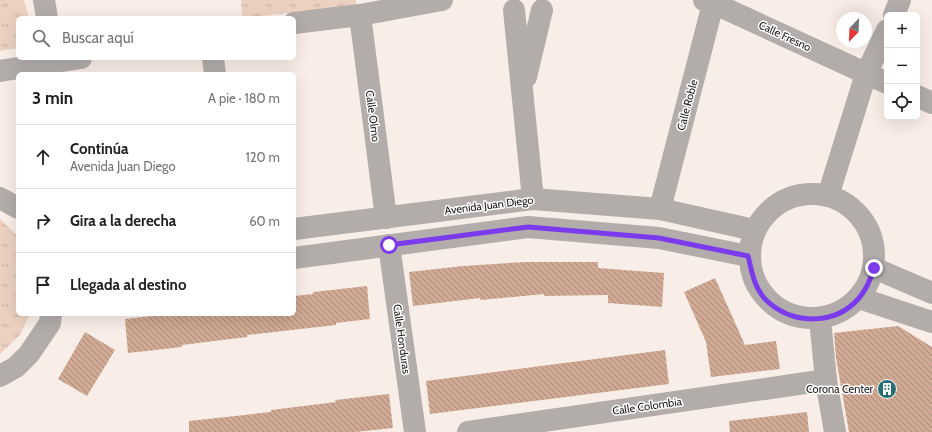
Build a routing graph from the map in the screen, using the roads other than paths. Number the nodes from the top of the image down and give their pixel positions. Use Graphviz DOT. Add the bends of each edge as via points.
graph roads {
  1 [pos="44,0"];
  2 [pos="442,0"];
  3 [pos="900,0"];
  4 [pos="711,1"];
  5 [pos="507,5"];
  6 [pos="548,5"];
  7 [pos="895,12"];
  8 [pos="360,15"];
  9 [pos="47,16"];
  10 [pos="296,23"];
  11 [pos="884,36"];
  12 [pos="56,60"];
  13 [pos="213,60"];
  14 [pos="0,71"];
  15 [pos="215,72"];
  16 [pos="866,74"];
  17 [pos="884,82"];
  18 [pos="522,94"];
  19 [pos="920,97"];
  20 [pos="932,103"];
  21 [pos="828,196"];
  22 [pos="0,198"];
  23 [pos="533,199"];
  24 [pos="16,207"];
  25 [pos="660,209"];
  26 [pos="386,218"];
  27 [pos="296,229"];
  28 [pos="754,230"];
  29 [pos="389,245"];
  30 [pos="748,256"];
  31 [pos="296,258"];
  32 [pos="874,268"];
  33 [pos="932,293"];
  34 [pos="859,298"];
  35 [pos="51,316"];
  36 [pos="820,319"];
  37 [pos="932,322"];
  38 [pos="0,376"];
  39 [pos="826,380"];
  40 [pos="415,432"];
  41 [pos="468,432"];
  42 [pos="835,432"];
  1 -- 9 [label="street"];
  2 -- 8 [label="street"];
  3 -- 7 [label="street"];
  4 -- 16 [label="street, Calle Fresno"];
  4 -- 25 [label="street, Calle Roble"];
  5 -- 6 [label="street" via="523,13 533,13"];
  5 -- 18 [label="street"];
  6 -- 18 [label="street"];
  8 -- 10 [label="street"];
  8 -- 26 [label="street, Calle Olmo"];
  11 -- 16 [label="street"];
  12 -- 14 [label="street"];
  13 -- 15 [label="street"];
  16 -- 17 [label="street, Calle Fresno"];
  16 -- 21 [label="street"];
  18 -- 23 [label="street"];
  19 -- 20 [label="street"];
  21 -- 28 [label="street" via="807,194 782,201 764,215"];
  21 -- 32 [label="street" via="846,204 862,219 871,236"];
  22 -- 24 [label="street"];
  23 -- 25 [label="street, Avenida Juan Diego"];
  23 -- 26 [label="street, Avenida Juan Diego"];
  25 -- 28 [label="street, Avenida Juan Diego"];
  26 -- 27 [label="street, Avenida Juan Diego"];
  28 -- 30 [label="street"];
  29 -- 30 [label="street" via="528,227 659,238"];
  29 -- 31 [label="street"];
  29 -- 40 [label="street, Calle Honduras"];
  30 -- 36 [label="street" via="754,282 766,300 788,315"];
  32 -- 33 [label="street"];
  32 -- 34 [label="street"];
  34 -- 36 [label="street" via="844,311"];
  34 -- 37 [label="street"];
  35 -- 38 [label="street" via="50,323 29,354 16,367"];
  36 -- 39 [label="street"];
  39 -- 41 [label="street, Calle Colombia"];
  39 -- 42 [label="street"];
}
